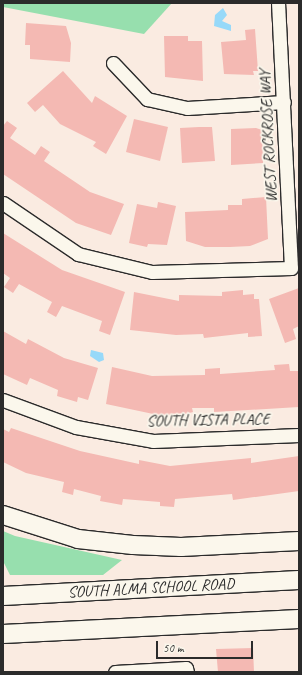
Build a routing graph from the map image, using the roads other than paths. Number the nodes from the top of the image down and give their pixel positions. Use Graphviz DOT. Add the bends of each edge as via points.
graph roads {
  1 [pos="278,3"];
  2 [pos="113,63"];
  3 [pos="284,102"];
  4 [pos="3,203"];
  5 [pos="3,400"];
  6 [pos="299,435"];
  7 [pos="3,516"];
  8 [pos="299,541"];
  9 [pos="299,580"];
  10 [pos="3,596"];
  11 [pos="299,619"];
  12 [pos="3,634"];
  13 [pos="186,670"];
  14 [pos="115,672"];
  1 -- 3 [label="street, WEST ROCKROSE WAY"];
  2 -- 3 [label="street" via="147,99 188,108"];
  3 -- 4 [label="street, WEST ROCKROSE WAY" via="291,268 152,272 78,254"];
  5 -- 6 [label="street, SOUTH VISTA PLACE" via="76,427 153,441"];
  7 -- 8 [label="main road" via="78,538 140,546"];
  9 -- 10 [label="main road, SOUTH ALMA SCHOOL ROAD"];
  11 -- 12 [label="main road"];
  13 -- 14 [label="street"];
}
